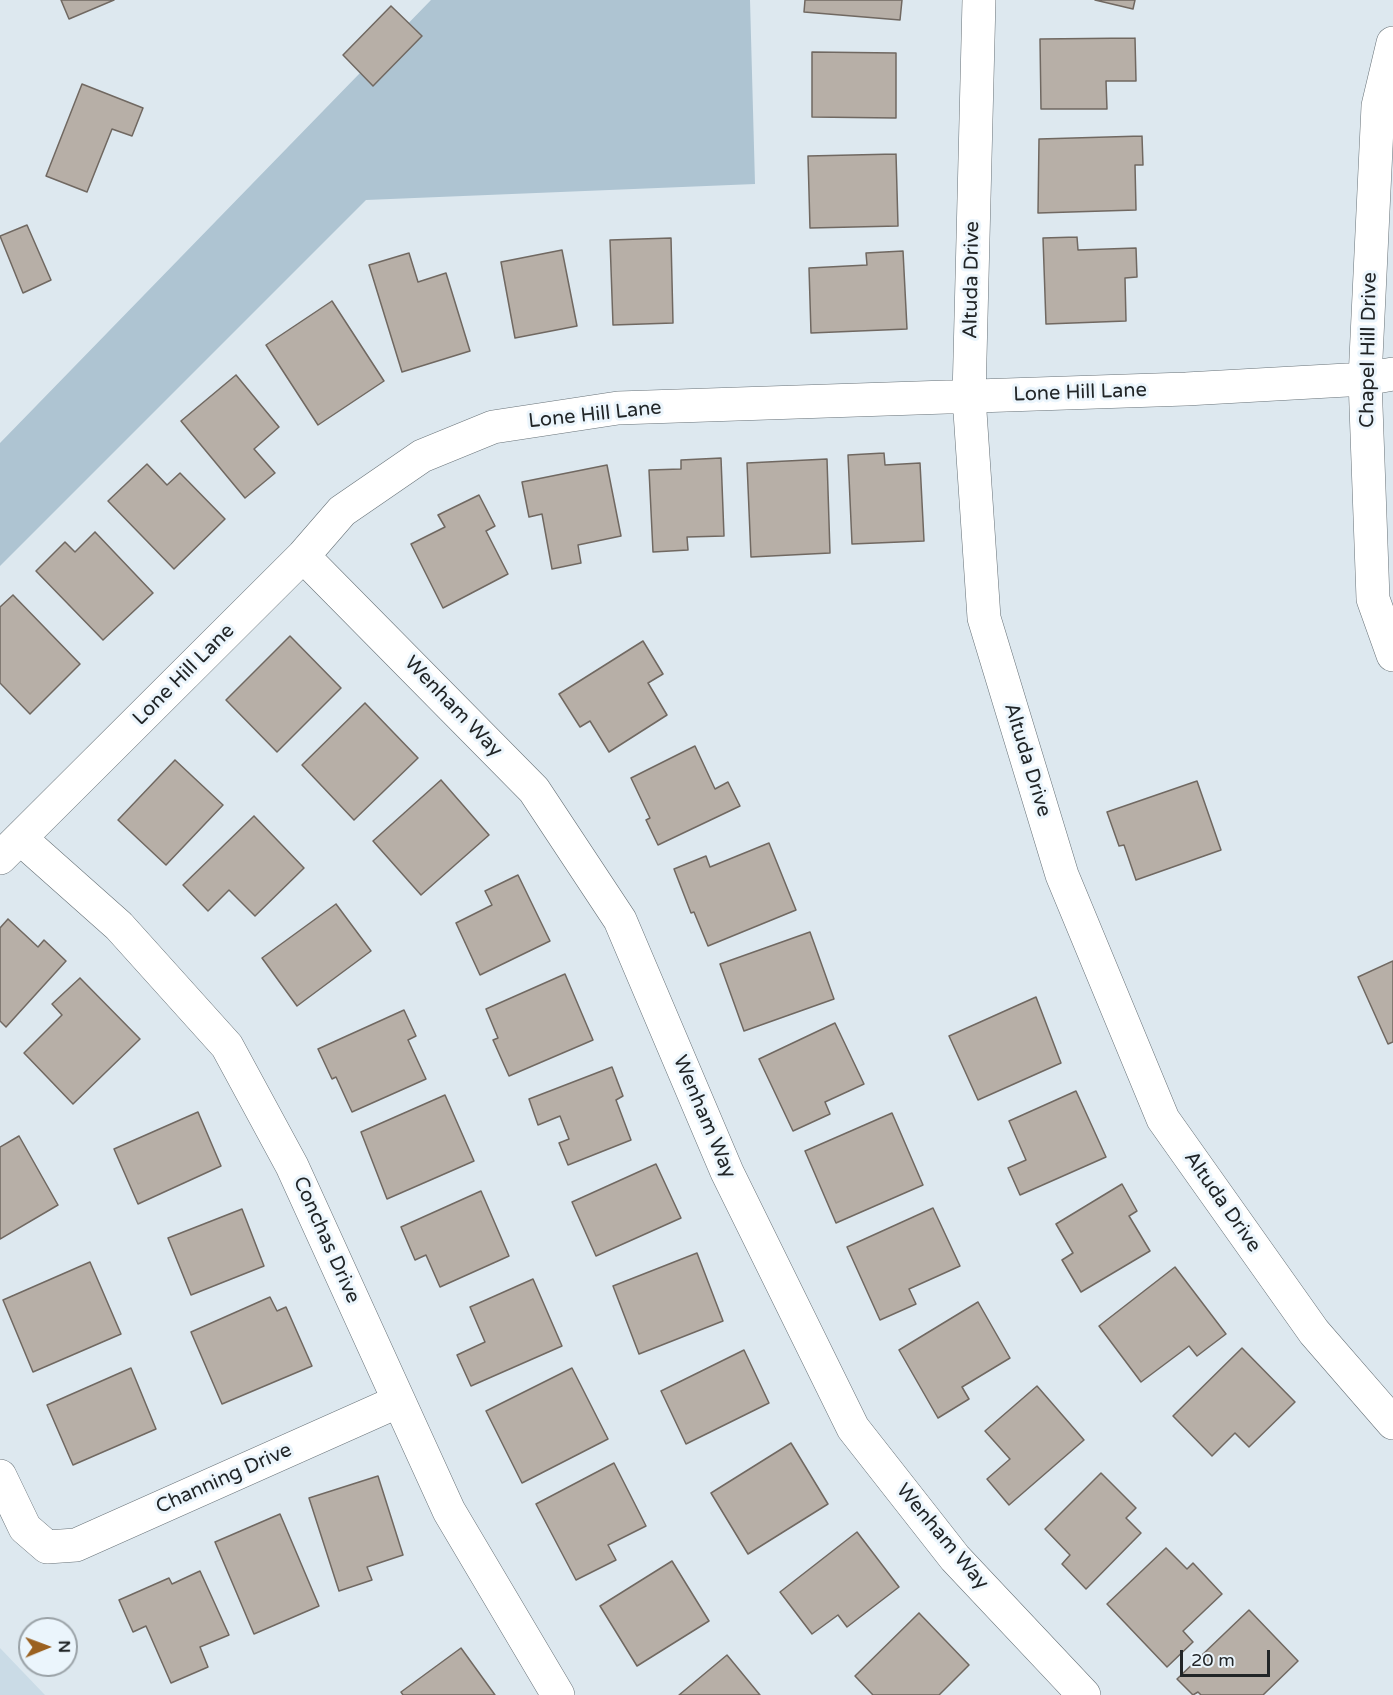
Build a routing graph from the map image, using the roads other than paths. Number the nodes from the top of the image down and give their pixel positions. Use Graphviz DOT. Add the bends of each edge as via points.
graph roads {
  1 [pos="979,0"];
  2 [pos="1393,43"];
  3 [pos="1379,376"];
  4 [pos="969,397"];
  5 [pos="303,556"];
  6 [pos="1393,655"];
  7 [pos="10,848"];
  8 [pos="399,1401"];
  9 [pos="1393,1423"];
  10 [pos="0,1476"];
  11 [pos="558,1695"];
  12 [pos="1084,1695"];
  1 -- 4 [label="street, Altuda Drive"];
  2 -- 3 [label="street, Chapel Hill Drive" via="1378,106"];
  3 -- 4 [label="street, Lone Hill Lane" via="1186,389"];
  3 -- 6 [label="street, Chapel Hill Drive" via="1373,599"];
  4 -- 5 [label="street, Lone Hill Lane" via="618,408 493,427 413,462 342,511"];
  4 -- 9 [label="street, Altuda Drive" via="984,618 1071,897 1163,1119 1314,1332"];
  5 -- 7 [label="street, Lone Hill Lane"];
  5 -- 12 [label="street, Wenham Way" via="534,790 620,920 727,1172 853,1428 955,1558"];
  7 -- 8 [label="street, Conchas Drive" via="119,926 227,1046 292,1166"];
  8 -- 10 [label="street, Channing Drive" via="76,1545 47,1547 25,1528"];
  8 -- 11 [label="street, Conchas Drive" via="449,1511"];
}
